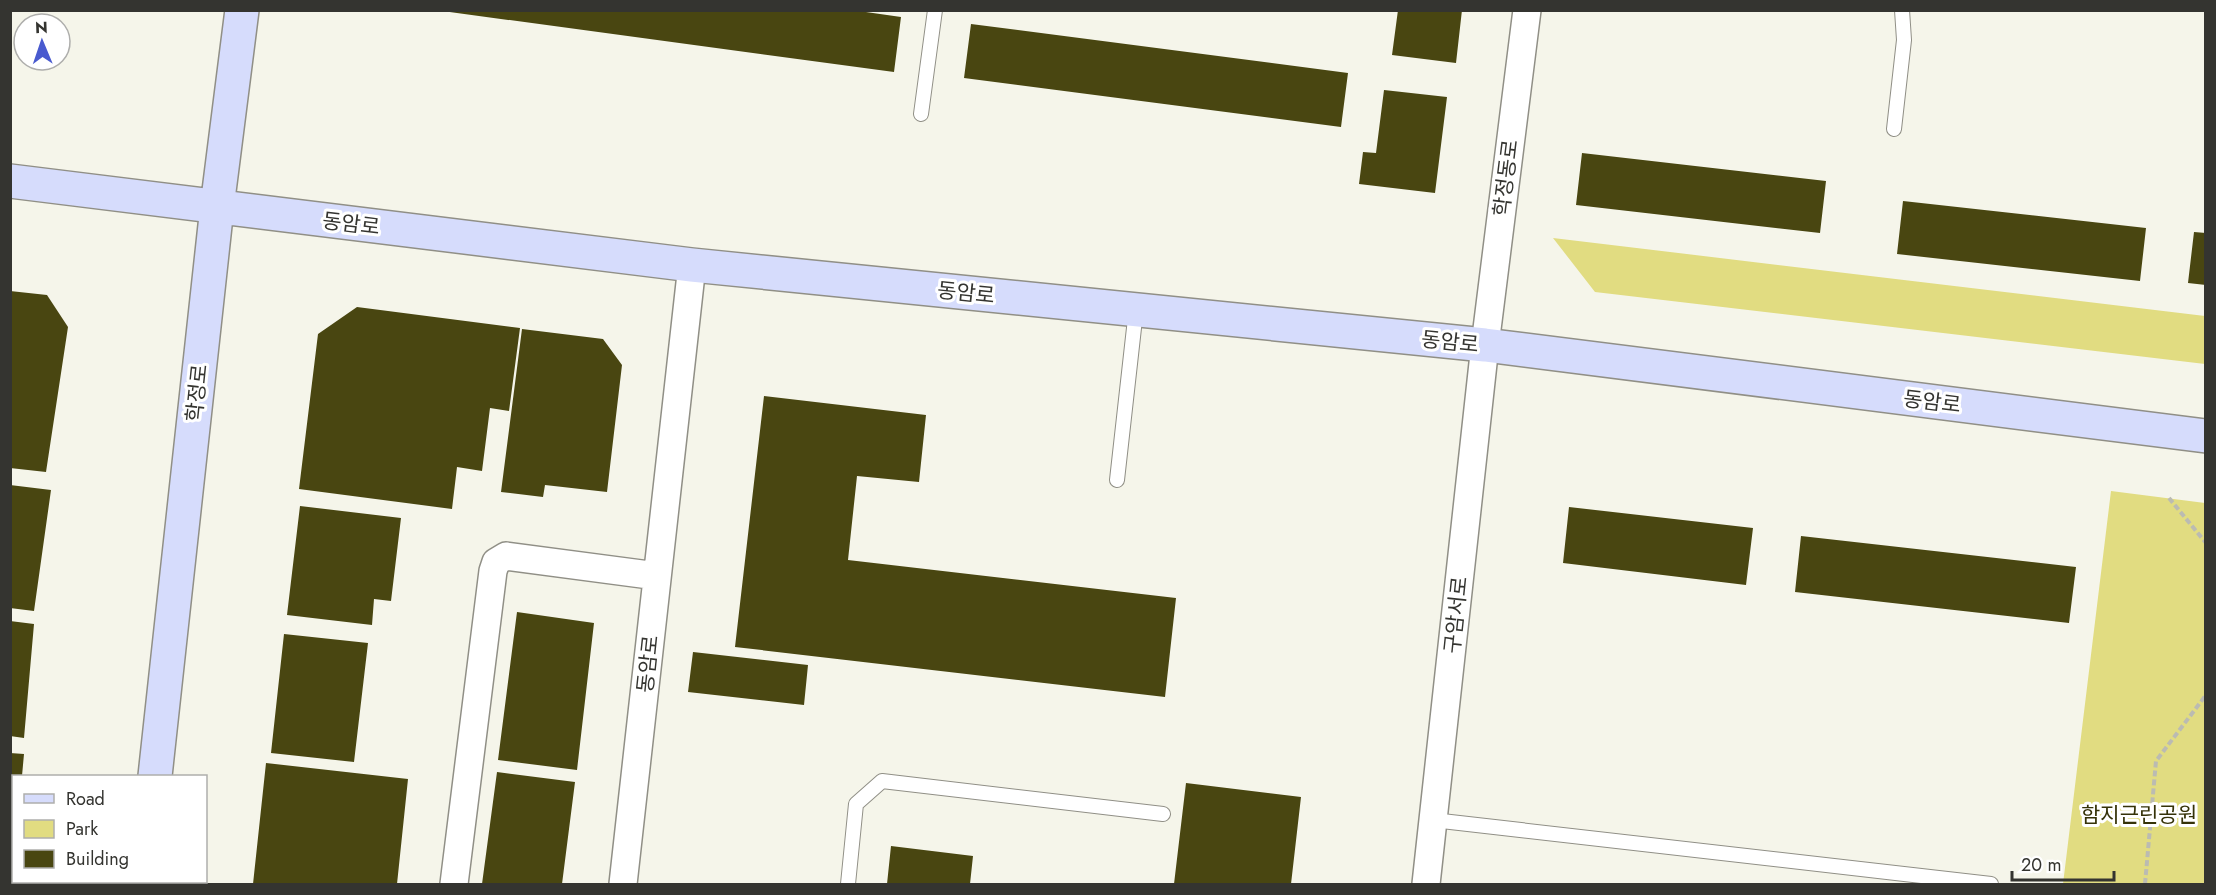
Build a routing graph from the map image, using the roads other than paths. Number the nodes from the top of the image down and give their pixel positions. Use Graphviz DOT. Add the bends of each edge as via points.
graph roads {
  1 [pos="242,10"];
  2 [pos="935,10"];
  3 [pos="1527,10"];
  4 [pos="1902,10"];
  5 [pos="921,114"];
  6 [pos="1894,129"];
  7 [pos="10,181"];
  8 [pos="218,207"];
  9 [pos="692,265"];
  10 [pos="1136,310"];
  11 [pos="1485,345"];
  12 [pos="2205,436"];
  13 [pos="1117,480"];
  14 [pos="657,576"];
  15 [pos="155,775"];
  16 [pos="1163,814"];
  17 [pos="1433,820"];
  18 [pos="454,885"];
  19 [pos="623,885"];
  20 [pos="848,885"];
  21 [pos="1426,885"];
  22 [pos="1991,885"];
  1 -- 8 [label="main road, 학정로"];
  2 -- 5 [label="lane"];
  3 -- 11 [label="street, 학정동로"];
  4 -- 6 [label="lane" via="1904,40"];
  7 -- 8 [label="main road, 동암로"];
  8 -- 9 [label="main road, 동암로"];
  8 -- 15 [label="main road, 학정로"];
  9 -- 10 [label="main road, 동암로"];
  9 -- 14 [label="street, 동암로"];
  10 -- 11 [label="main road, 동암로"];
  10 -- 13 [label="lane"];
  11 -- 12 [label="main road, 동암로"];
  11 -- 17 [label="street, 구암서로"];
  14 -- 18 [label="street" via="506,556 496,562"];
  14 -- 19 [label="street, 동암로"];
  16 -- 20 [label="lane" via="882,781 856,804"];
  17 -- 21 [label="street, 구암서로"];
  17 -- 22 [label="lane"];
}
